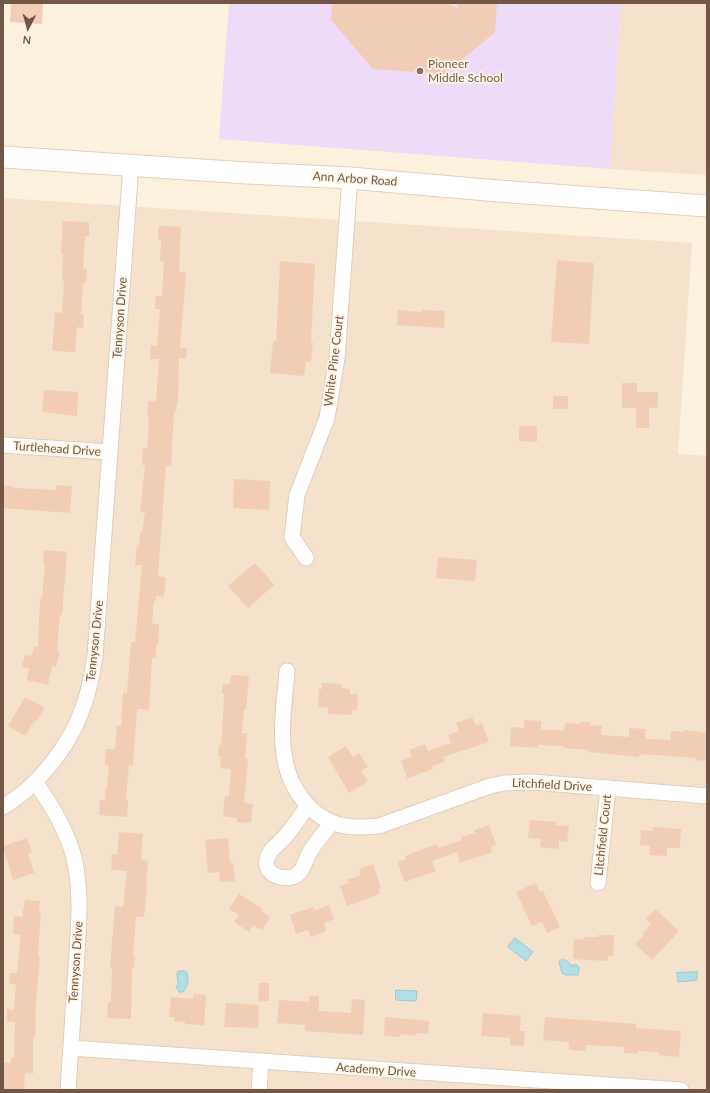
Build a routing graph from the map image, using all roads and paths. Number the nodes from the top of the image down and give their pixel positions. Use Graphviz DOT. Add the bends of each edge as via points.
graph roads {
  1 [pos="3,157"];
  2 [pos="131,165"];
  3 [pos="350,178"];
  4 [pos="707,206"];
  5 [pos="3,445"];
  6 [pos="110,452"];
  7 [pos="306,558"];
  8 [pos="287,671"];
  9 [pos="35,782"];
  10 [pos="608,788"];
  11 [pos="707,796"];
  12 [pos="308,806"];
  13 [pos="3,807"];
  14 [pos="332,822"];
  15 [pos="598,883"];
  16 [pos="71,1048"];
  17 [pos="261,1062"];
  18 [pos="645,1089"];
  19 [pos="68,1090"];
  20 [pos="259,1090"];
  21 [pos="681,1090"];
  1 -- 2 [label="main road, Ann Arbor Road"];
  2 -- 3 [label="main road, Ann Arbor Road"];
  2 -- 6 [label="street, Tennyson Drive"];
  3 -- 4 [label="main road, Ann Arbor Road"];
  3 -- 7 [label="street, White Pine Court" via="337,358 327,418 297,495 292,538"];
  5 -- 6 [label="street, Turtlehead Drive"];
  6 -- 9 [label="street, Tennyson Drive" via="91,682 72,734"];
  8 -- 12 [label="street, Litchfield Drive" via="282,733 284,753 292,781"];
  9 -- 13 [label="street"];
  9 -- 16 [label="street, Tennyson Drive" via="64,828 78,880 80,915"];
  10 -- 11 [label="street, Litchfield Drive"];
  10 -- 14 [label="street, Litchfield Drive" via="532,782 504,783 476,790 379,826 345,826"];
  10 -- 15 [label="street, Litchfield Court"];
  12 -- 14 [label="street, Litchfield Drive"];
  12 -- 14 [label="street" via="284,838 271,850 266,860 268,868 275,876 283,879 299,873 310,850"];
  16 -- 17 [label="street, Academy Drive"];
  16 -- 19 [label="street, Tennyson Drive"];
  17 -- 18 [label="street, Academy Drive"];
  17 -- 20 [label="street"];
  18 -- 21 [label="street, Academy Drive"];
}
